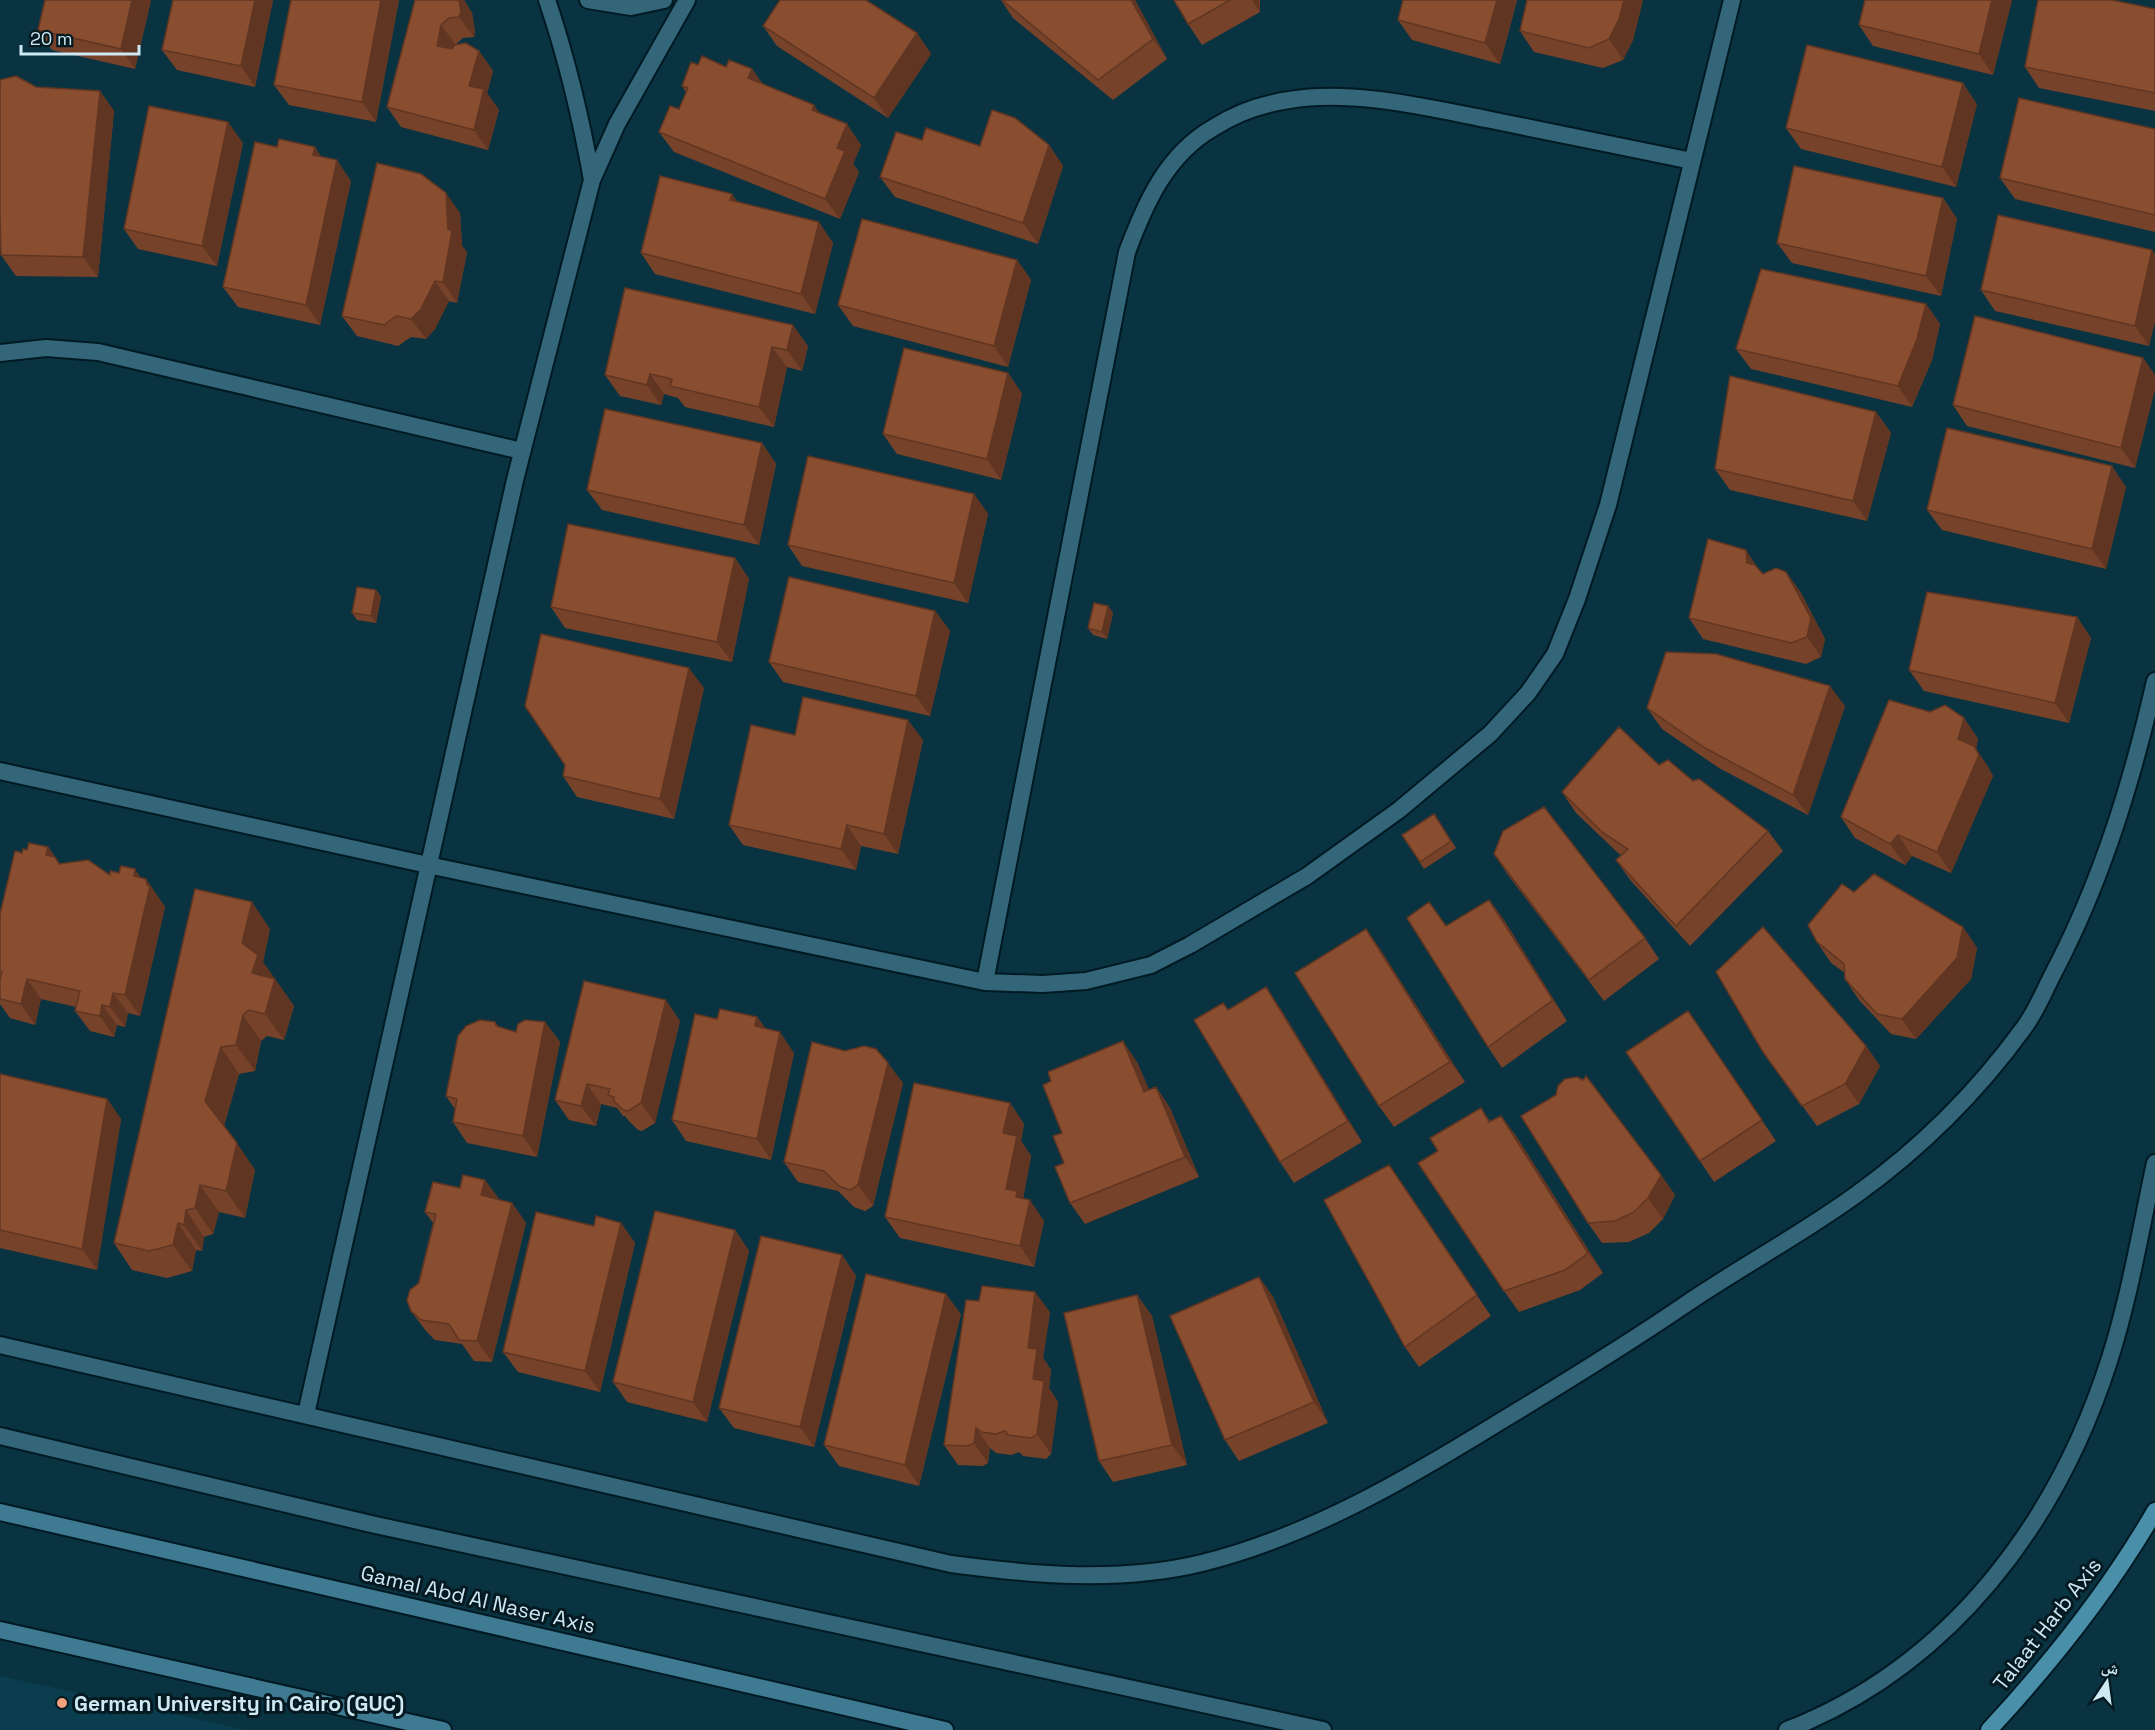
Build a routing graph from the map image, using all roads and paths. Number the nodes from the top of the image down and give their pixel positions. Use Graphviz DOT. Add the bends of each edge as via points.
graph roads {
  1 [pos="547,0"];
  2 [pos="588,0"];
  3 [pos="664,0"];
  4 [pos="687,0"];
  5 [pos="1732,0"];
  6 [pos="1692,161"];
  7 [pos="592,180"];
  8 [pos="0,353"];
  9 [pos="522,452"];
  10 [pos="2155,681"];
  11 [pos="0,771"];
  12 [pos="428,865"];
  13 [pos="985,982"];
  14 [pos="2155,1163"];
  15 [pos="0,1345"];
  16 [pos="306,1414"];
  17 [pos="0,1436"];
  18 [pos="2155,1511"];
  19 [pos="0,1512"];
  20 [pos="0,1630"];
  21 [pos="443,1730"];
  22 [pos="945,1730"];
  23 [pos="1323,1730"];
  24 [pos="1787,1730"];
  25 [pos="1989,1730"];
  1 -- 7 [label="street" via="569,67"];
  2 -- 3 [label="street" via="631,7"];
  4 -- 7 [label="street" via="617,124"];
  5 -- 6 [label="street"];
  6 -- 13 [label="street" via="1608,505 1555,654 1528,693 1490,734 1399,810 1307,876 1190,945 1151,965 1086,981"];
  6 -- 13 [label="street" via="1459,114 1336,97 1291,99 1251,108 1211,128 1175,160 1147,198 1127,252"];
  7 -- 9 [label="street"];
  8 -- 9 [label="street" via="46,348 98,352"];
  9 -- 12 [label="street"];
  10 -- 16 [label="street" via="2110,847 2069,944 2026,1025 1969,1096 1908,1155 1855,1196 1622,1347 1421,1470 1265,1545 1198,1564 1119,1574 1033,1574 951,1564"];
  11 -- 12 [label="street"];
  12 -- 13 [label="street"];
  12 -- 16 [label="street"];
  14 -- 24 [label="street" via="2110,1357 2070,1461 2046,1507 1985,1591 1943,1633 1862,1695"];
  15 -- 16 [label="street"];
  17 -- 23 [label="street" via="371,1524"];
  18 -- 25 [label="main road, Talaat Harb Axis" via="2088,1616"];
  19 -- 22 [label="main road, Gamal Abd Al Naser Axis"];
  20 -- 21 [label="main road"];
}
